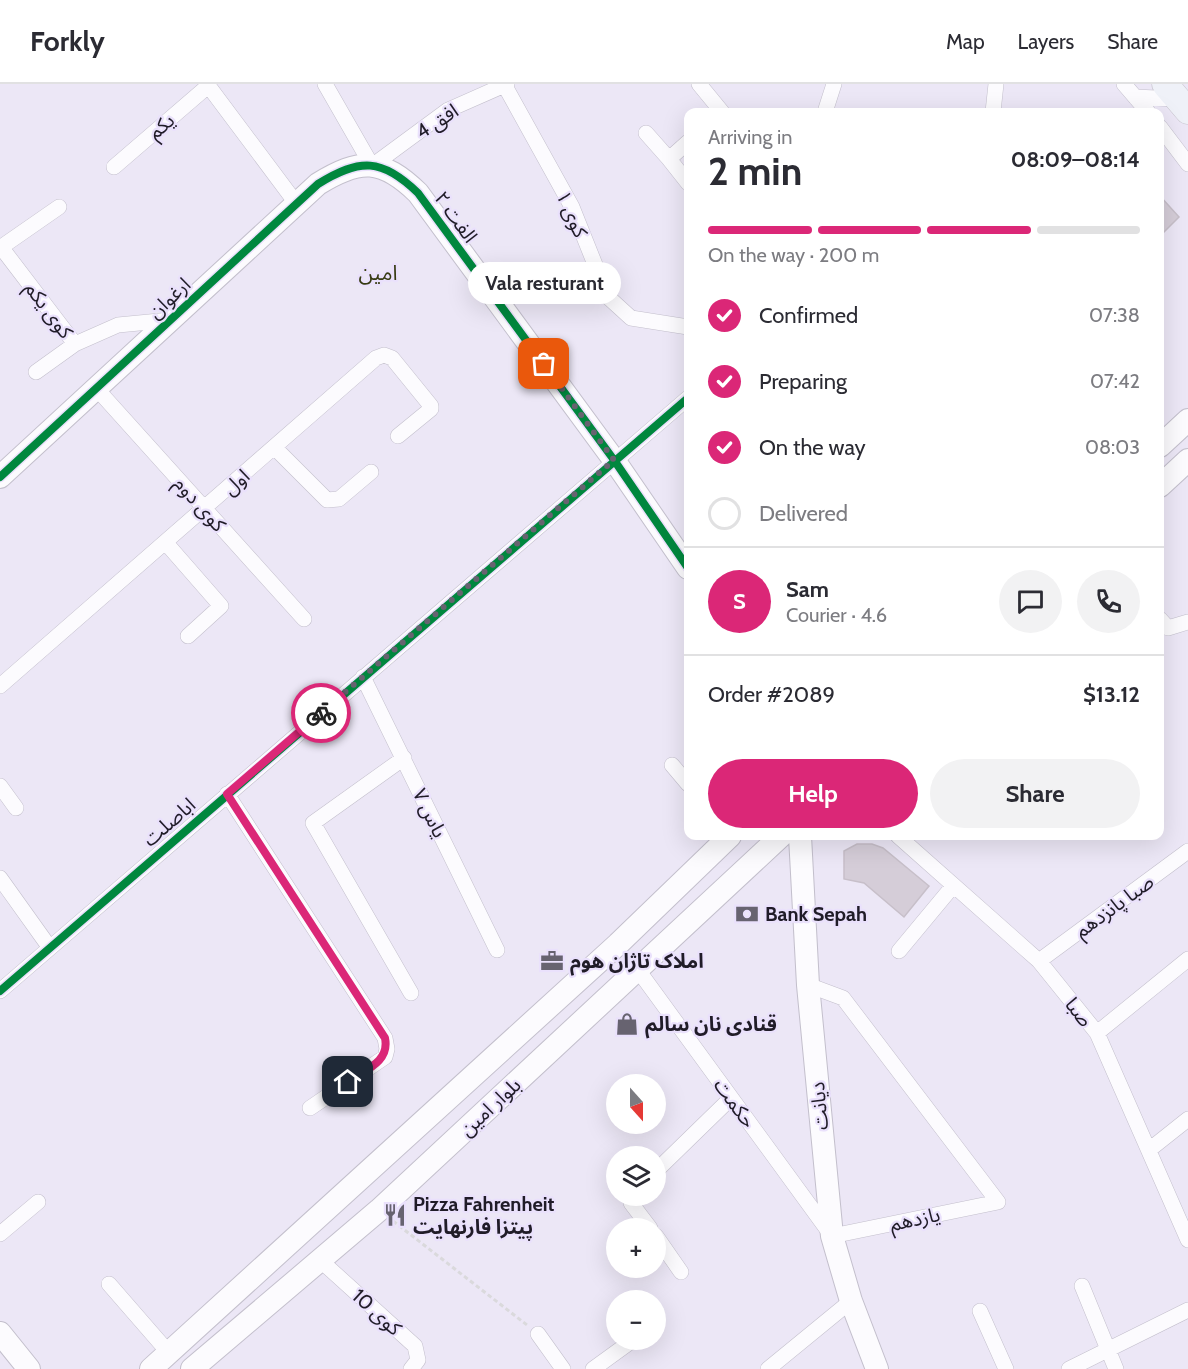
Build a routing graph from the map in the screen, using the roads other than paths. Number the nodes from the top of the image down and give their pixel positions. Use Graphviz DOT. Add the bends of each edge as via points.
graph roads {
  1 [pos="326,84"];
  2 [pos="699,84"];
  3 [pos="834,84"];
  4 [pos="996,84"];
  5 [pos="1124,84"];
  6 [pos="207,85"];
  7 [pos="506,85"];
  8 [pos="1135,97"];
  9 [pos="1177,98"];
  10 [pos="719,108"];
  11 [pos="826,108"];
  12 [pos="993,108"];
  13 [pos="1145,108"];
  14 [pos="1164,132"];
  15 [pos="646,133"];
  16 [pos="684,146"];
  17 [pos="669,159"];
  18 [pos="1188,164"];
  19 [pos="372,166"];
  20 [pos="114,167"];
  21 [pos="684,178"];
  22 [pos="296,203"];
  23 [pos="59,207"];
  24 [pos="1,248"];
  25 [pos="170,320"];
  26 [pos="684,326"];
  27 [pos="75,345"];
  28 [pos="36,372"];
  29 [pos="96,388"];
  30 [pos="684,401"];
  31 [pos="1188,420"];
  32 [pos="398,436"];
  33 [pos="1164,442"];
  34 [pos="274,447"];
  35 [pos="614,460"];
  36 [pos="1188,460"];
  37 [pos="371,472"];
  38 [pos="0,477"];
  39 [pos="1164,482"];
  40 [pos="205,510"];
  41 [pos="166,543"];
  42 [pos="684,562"];
  43 [pos="304,620"];
  44 [pos="1188,622"];
  45 [pos="1164,624"];
  46 [pos="188,636"];
  47 [pos="363,677"];
  48 [pos="0,686"];
  49 [pos="404,758"];
  50 [pos="672,765"];
  51 [pos="684,779"];
  52 [pos="0,786"];
  53 [pos="227,794"];
  54 [pos="16,808"];
  55 [pos="726,840"];
  56 [pos="777,840"];
  57 [pos="800,840"];
  58 [pos="902,840"];
  59 [pos="1188,851"];
  60 [pos="0,878"];
  61 [pos="953,886"];
  62 [pos="618,944"];
  63 [pos="50,948"];
  64 [pos="497,950"];
  65 [pos="898,951"];
  66 [pos="1188,959"];
  67 [pos="1039,961"];
  68 [pos="638,970"];
  69 [pos="808,985"];
  70 [pos="0,991"];
  71 [pos="411,993"];
  72 [pos="1097,1034"];
  73 [pos="731,1098"];
  74 [pos="310,1108"];
  75 [pos="1188,1119"];
  76 [pos="1149,1150"];
  77 [pos="666,1161"];
  78 [pos="38,1202"];
  79 [pos="633,1206"];
  80 [pos="642,1218"];
  81 [pos="0,1234"];
  82 [pos="832,1236"];
  83 [pos="1188,1240"];
  84 [pos="666,1250"];
  85 [pos="320,1260"];
  86 [pos="681,1272"];
  87 [pos="109,1284"];
  88 [pos="1082,1286"];
  89 [pos="851,1301"];
  90 [pos="1188,1310"];
  91 [pos="980,1311"];
  92 [pos="0,1333"];
  93 [pos="538,1334"];
  94 [pos="619,1350"];
  95 [pos="1107,1350"];
  96 [pos="169,1353"];
  97 [pos="29,1369"];
  98 [pos="151,1369"];
  99 [pos="192,1369"];
  100 [pos="411,1369"];
  101 [pos="563,1369"];
  102 [pos="593,1369"];
  103 [pos="768,1369"];
  104 [pos="877,1369"];
  105 [pos="1006,1369"];
  106 [pos="1069,1369"];
  107 [pos="1116,1369"];
  1 -- 19 [label="street"];
  2 -- 10 [label="street"];
  3 -- 11 [label="street"];
  4 -- 12 [label="street"];
  5 -- 8 [label="street"];
  6 -- 20 [label="street, یکم"];
  6 -- 22 [label="street"];
  7 -- 19 [label="street, افق 4" via="448,110"];
  7 -- 26 [label="street, کوی ۱" via="572,207 608,297 631,318"];
  8 -- 9 [label="street"];
  8 -- 13 [label="street"];
  14 -- 18 [label="street"];
  15 -- 17 [label="street"];
  16 -- 17 [label="street"];
  17 -- 21 [label="street"];
  19 -- 22 [label="main road, ارغوان" via="342,169"];
  19 -- 35 [label="main road, الفت ۲" via="401,176 418,193"];
  22 -- 25 [label="main road, ارغوان"];
  23 -- 24 [label="street"];
  24 -- 27 [label="street, کوی یکم"];
  25 -- 27 [label="street" via="118,325"];
  25 -- 29 [label="main road, ارغوان"];
  27 -- 28 [label="street"];
  29 -- 38 [label="main road, ارغوان"];
  29 -- 40 [label="street, کوی دوم"];
  30 -- 35 [label="street, اباصلت"];
  31 -- 33 [label="main road"];
  32 -- 34 [label="street, اول" via="431,406 392,358 384,355"];
  34 -- 37 [label="street" via="333,502"];
  34 -- 40 [label="street, اول"];
  35 -- 42 [label="main road, الفت ۲"];
  35 -- 47 [label="street, اباصلت"];
  36 -- 39 [label="main road"];
  40 -- 41 [label="street, اول"];
  40 -- 43 [label="street, کوی دوم"];
  41 -- 46 [label="street" via="221,606"];
  41 -- 48 [label="street, اول"];
  44 -- 45 [label="street" via="1168,628"];
  47 -- 49 [label="street, یاس ۷"];
  47 -- 53 [label="street, اباصلت"];
  49 -- 64 [label="street, یاس ۷"];
  49 -- 71 [label="street" via="313,824"];
  50 -- 51 [label="street"];
  52 -- 54 [label="street"];
  53 -- 63 [label="street, اباصلت"];
  53 -- 74 [label="street" via="385,1038 385,1057"];
  55 -- 62 [label="main road, بلوار امین"];
  56 -- 68 [label="main road, بلوار امین"];
  57 -- 69 [label="main road, دیانت"];
  58 -- 61 [label="street, صبا"];
  59 -- 67 [label="street, صبا پانزدهم"];
  60 -- 63 [label="street"];
  61 -- 65 [label="street"];
  61 -- 67 [label="street, صبا"];
  62 -- 68 [label="main road"];
  62 -- 96 [label="main road, بلوار امین"];
  63 -- 70 [label="street, اباصلت"];
  66 -- 72 [label="street"];
  67 -- 72 [label="street, صبا"];
  68 -- 73 [label="street, حکمت"];
  68 -- 85 [label="main road, بلوار امین"];
  69 -- 82 [label="main road, دیانت"];
  69 -- 82 [label="street, یازدهم" via="843,998 998,1202"];
  72 -- 76 [label="street, صبا"];
  73 -- 77 [label="street"];
  73 -- 82 [label="street, حکمت"];
  75 -- 76 [label="street"];
  76 -- 83 [label="street, صبا"];
  78 -- 81 [label="street"];
  79 -- 80 [label="street"];
  82 -- 89 [label="main road, دیانت"];
  84 -- 86 [label="street"];
  85 -- 99 [label="main road, بلوار امین"];
  85 -- 100 [label="street, کوی 10" via="415,1346 418,1360"];
  87 -- 96 [label="street"];
  88 -- 95 [label="street"];
  89 -- 103 [label="street"];
  89 -- 104 [label="main road, دیانت"];
  90 -- 95 [label="street"];
  91 -- 105 [label="street"];
  92 -- 97 [label="main road"];
  93 -- 101 [label="street"];
  94 -- 102 [label="street"];
  95 -- 106 [label="street"];
  95 -- 107 [label="street"];
  96 -- 98 [label="main road, بلوار امین"];
}
